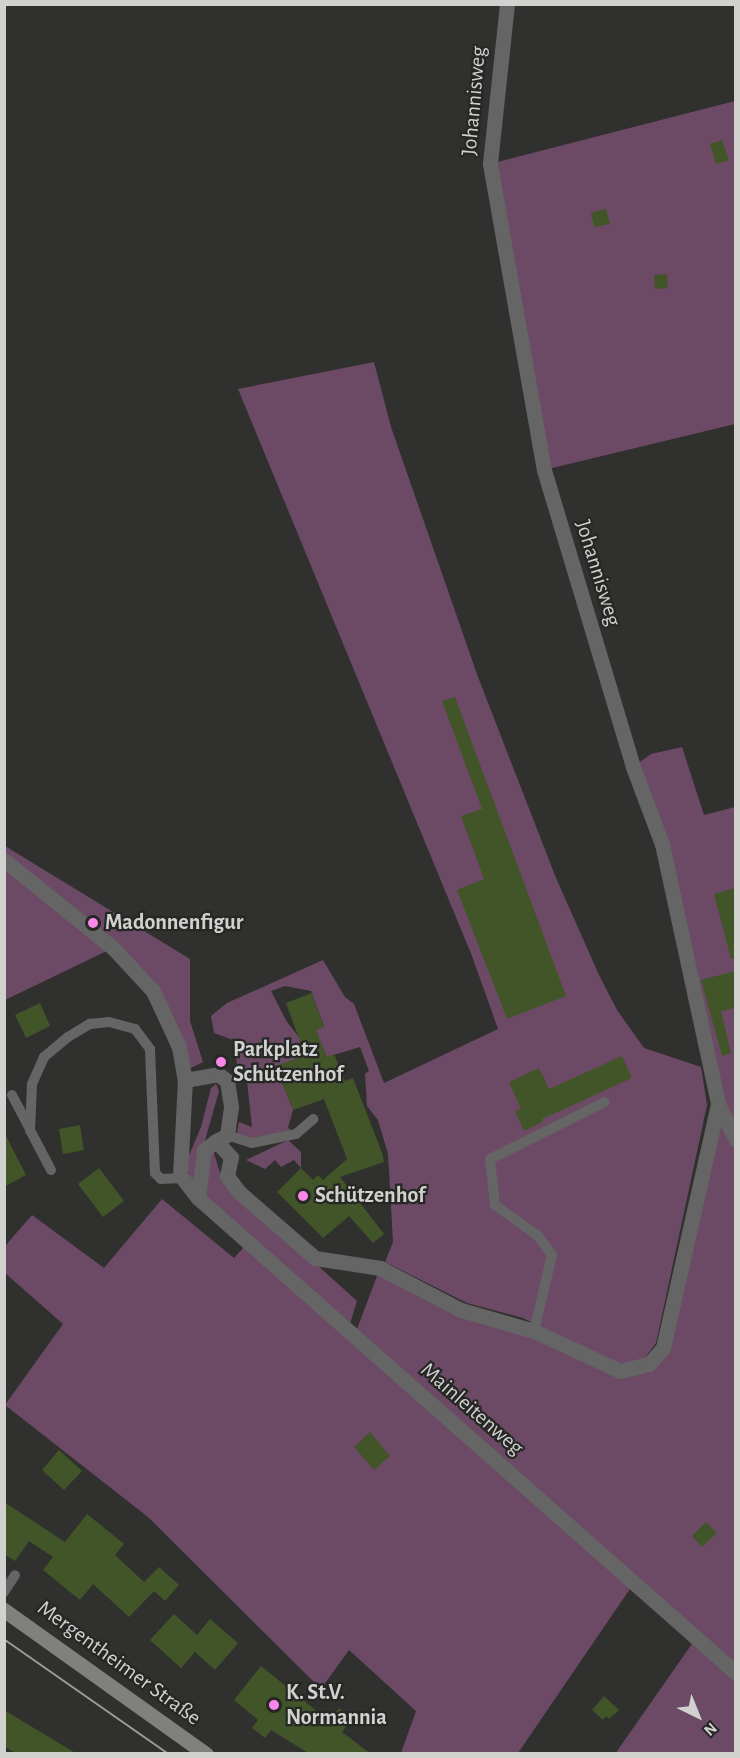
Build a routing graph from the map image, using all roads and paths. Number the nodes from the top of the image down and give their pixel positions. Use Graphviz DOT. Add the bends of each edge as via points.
graph roads {
  1 [pos="507,4"];
  2 [pos="4,860"];
  3 [pos="185,1080"];
  4 [pos="12,1095"];
  5 [pos="605,1102"];
  6 [pos="718,1104"];
  7 [pos="313,1119"];
  8 [pos="30,1130"];
  9 [pos="221,1138"];
  10 [pos="735,1140"];
  11 [pos="51,1170"];
  12 [pos="181,1176"];
  13 [pos="198,1197"];
  14 [pos="534,1331"];
  15 [pos="15,1575"];
  16 [pos="4,1592"];
  17 [pos="4,1610"];
  18 [pos="735,1673"];
  19 [pos="206,1754"];
  1 -- 6 [label="street, Johannisweg" via="490,164 542,461 633,767 662,844"];
  2 -- 3 [label="street" via="113,948 153,991 178,1047"];
  3 -- 9 [label="street" via="218,1074 227,1081 231,1107"];
  3 -- 12 [label="street"];
  4 -- 8 [label="lane"];
  5 -- 14 [label="lane" via="490,1159 495,1205 538,1236 552,1256"];
  6 -- 10 [label="street, Johannisweg"];
  6 -- 14 [label="street" via="667,1335 656,1357 641,1368 620,1371"];
  7 -- 9 [label="lane" via="296,1134 252,1143"];
  8 -- 11 [label="lane"];
  8 -- 12 [label="lane" via="32,1084 44,1057 90,1024 121,1023 135,1029 150,1048 155,1173 161,1179"];
  9 -- 13 [label="street" via="204,1150"];
  9 -- 14 [label="street" via="231,1157 227,1176 232,1184 315,1258 380,1268 461,1310"];
  12 -- 13 [label="street, Mainleitenweg"];
  13 -- 18 [label="street, Mainleitenweg"];
  15 -- 16 [label="lane"];
  17 -- 19 [label="main road, Mergentheimer Straße"];
}
